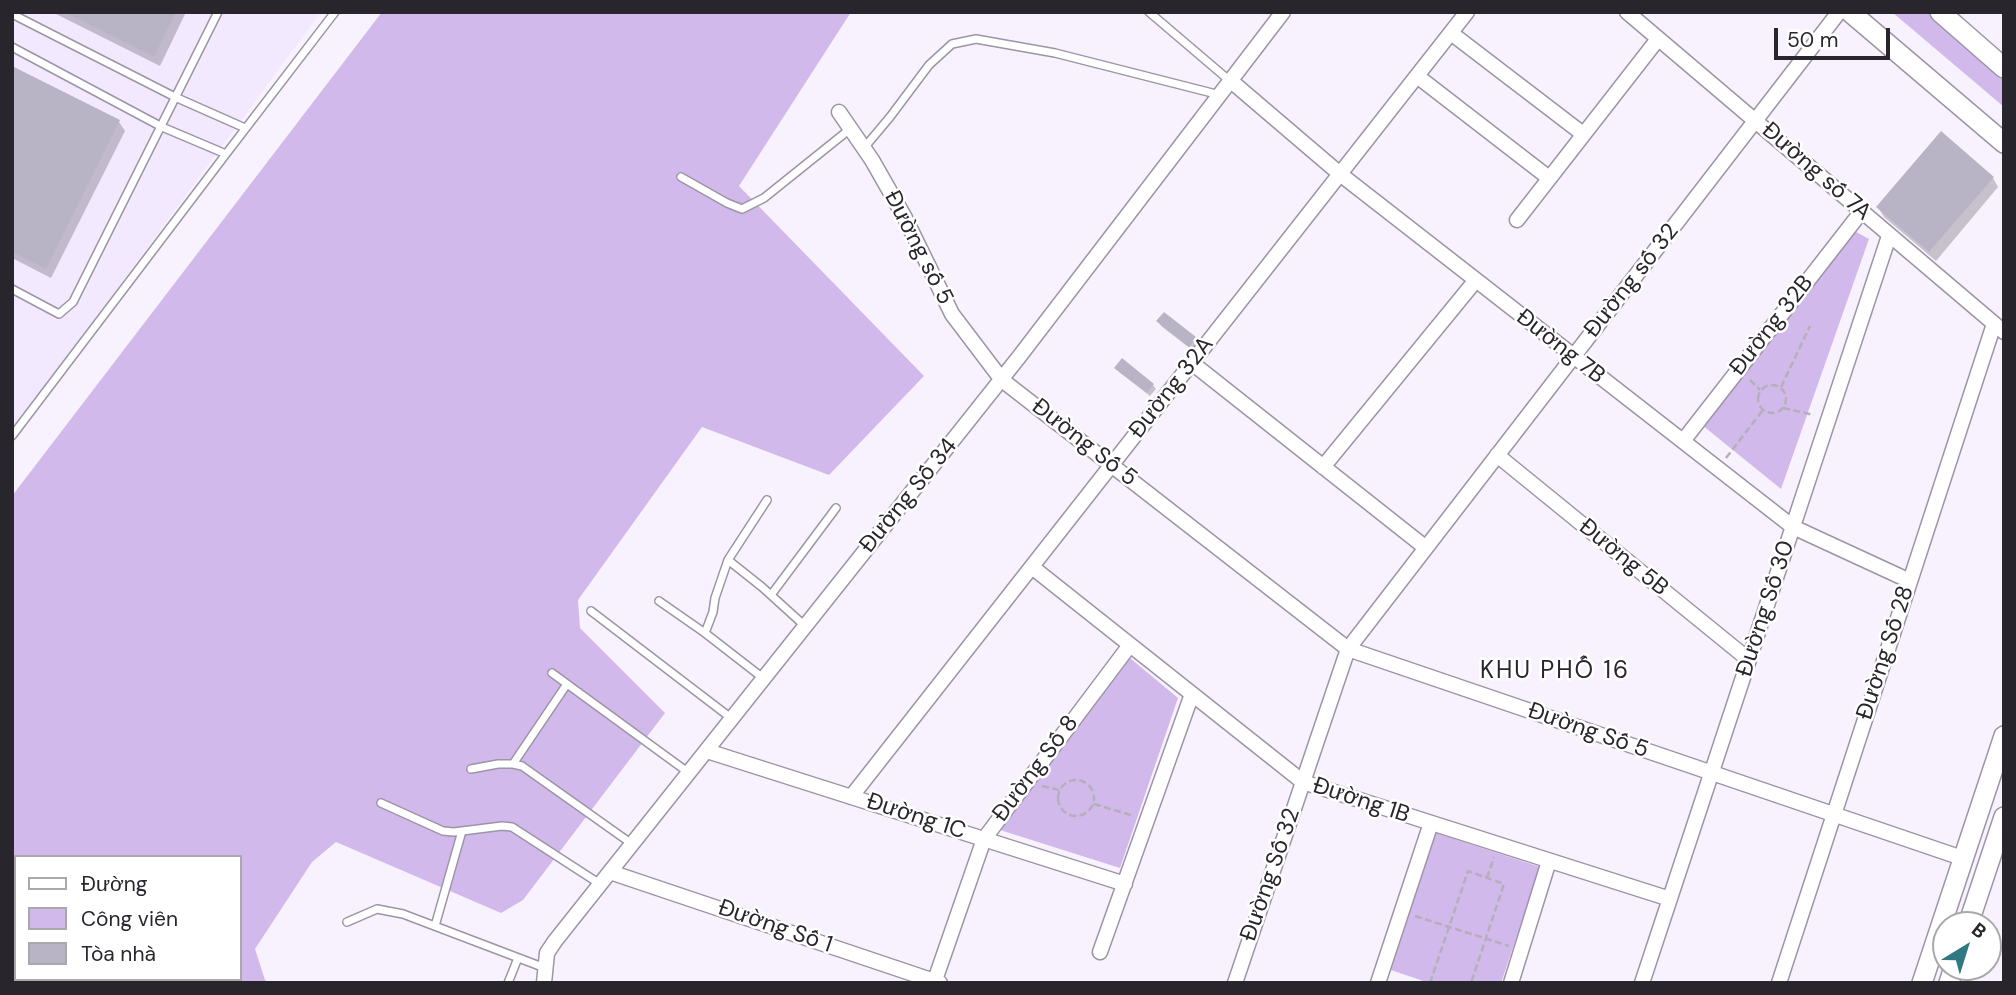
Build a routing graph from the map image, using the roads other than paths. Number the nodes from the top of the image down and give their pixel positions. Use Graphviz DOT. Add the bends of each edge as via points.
graph roads {
  1 [pos="218,12"];
  2 [pos="335,12"];
  3 [pos="1149,12"];
  4 [pos="1167,12"];
  5 [pos="1283,12"];
  6 [pos="1467,12"];
  7 [pos="1627,12"];
  8 [pos="1839,12"];
  9 [pos="1850,12"];
  10 [pos="1940,12"];
  11 [pos="12,14"];
  12 [pos="1160,21"];
  13 [pos="1451,33"];
  14 [pos="1658,39"];
  15 [pos="12,47"];
  16 [pos="2004,68"];
  17 [pos="1417,76"];
  18 [pos="1231,82"];
  19 [pos="1220,95"];
  20 [pos="175,97"];
  21 [pos="839,112"];
  22 [pos="1756,120"];
  23 [pos="162,127"];
  24 [pos="246,128"];
  25 [pos="850,128"];
  26 [pos="1583,134"];
  27 [pos="2004,143"];
  28 [pos="864,148"];
  29 [pos="226,154"];
  30 [pos="1340,174"];
  31 [pos="681,177"];
  32 [pos="1549,178"];
  33 [pos="1863,211"];
  34 [pos="1517,220"];
  35 [pos="1889,236"];
  36 [pos="1476,281"];
  37 [pos="12,289"];
  38 [pos="1999,328"];
  39 [pos="1573,357"];
  40 [pos="1192,363"];
  41 [pos="1002,380"];
  42 [pos="16,425"];
  43 [pos="12,436"];
  44 [pos="1683,441"];
  45 [pos="1497,455"];
  46 [pos="1112,466"];
  47 [pos="1323,467"];
  48 [pos="766,500"];
  49 [pos="836,508"];
  50 [pos="1793,527"];
  51 [pos="1426,548"];
  52 [pos="728,560"];
  53 [pos="1032,567"];
  54 [pos="1910,582"];
  55 [pos="771,595"];
  56 [pos="659,601"];
  57 [pos="591,611"];
  58 [pos="805,626"];
  59 [pos="705,633"];
  60 [pos="1130,645"];
  61 [pos="1348,649"];
  62 [pos="1749,660"];
  63 [pos="552,673"];
  64 [pos="764,679"];
  65 [pos="567,684"];
  66 [pos="1192,694"];
  67 [pos="732,719"];
  68 [pos="2004,736"];
  69 [pos="707,751"];
  70 [pos="513,764"];
  71 [pos="471,769"];
  72 [pos="689,773"];
  73 [pos="1711,773"];
  74 [pos="1303,782"];
  75 [pos="851,797"];
  76 [pos="381,803"];
  77 [pos="1834,814"];
  78 [pos="2004,817"];
  79 [pos="1431,823"];
  80 [pos="462,831"];
  81 [pos="984,839"];
  82 [pos="632,844"];
  83 [pos="1965,859"];
  84 [pos="1549,861"];
  85 [pos="1996,866"];
  86 [pos="610,872"];
  87 [pos="600,884"];
  88 [pos="1125,884"];
  89 [pos="1670,899"];
  90 [pos="1975,911"];
  91 [pos="347,922"];
  92 [pos="435,926"];
  93 [pos="1100,952"];
  94 [pos="518,958"];
  95 [pos="544,975"];
  96 [pos="1383,981"];
  97 [pos="936,982"];
  98 [pos="508,983"];
  99 [pos="1235,983"];
  100 [pos="1511,983"];
  101 [pos="1642,983"];
  102 [pos="1779,983"];
  103 [pos="1922,983"];
  1 -- 20 [label="lane"];
  2 -- 24 [label="lane"];
  3 -- 12 [label="lane"];
  4 -- 12 [label="lane"];
  5 -- 18 [label="street, Đường Số 34"];
  6 -- 13 [label="street, Đường 32A"];
  7 -- 14 [label="street, Đường số 7A"];
  8 -- 22 [label="street, Đường số 32"];
  9 -- 27 [label="main road"];
  10 -- 16 [label="main road"];
  11 -- 20 [label="lane"];
  12 -- 18 [label="lane"];
  13 -- 17 [label="street, Đường 32A"];
  13 -- 26 [label="street"];
  14 -- 22 [label="street, Đường số 7A"];
  14 -- 26 [label="street"];
  15 -- 23 [label="lane"];
  17 -- 30 [label="street, Đường 32A"];
  17 -- 32 [label="street"];
  18 -- 19 [label="street, Đường Số 34"];
  18 -- 30 [label="street, Đường 7B"];
  19 -- 28 [label="lane" via="1055,53 975,39 952,44 929,65"];
  19 -- 41 [label="street, Đường Số 34"];
  20 -- 23 [label="lane"];
  20 -- 24 [label="lane"];
  21 -- 25 [label="street, Đường số 5"];
  22 -- 33 [label="street, Đường số 7A"];
  22 -- 39 [label="street, Đường số 32"];
  23 -- 29 [label="lane"];
  23 -- 37 [label="lane" via="72,302 59,314"];
  24 -- 29 [label="lane"];
  25 -- 28 [label="street, Đường số 5"];
  25 -- 31 [label="lane" via="764,198 742,209"];
  26 -- 32 [label="street"];
  28 -- 41 [label="street, Đường số 5" via="905,218 951,314"];
  29 -- 42 [label="lane"];
  30 -- 36 [label="street, Đường 7B"];
  30 -- 40 [label="street, Đường 32A"];
  32 -- 34 [label="street"];
  33 -- 35 [label="street, Đường số 7A"];
  33 -- 44 [label="street, Đường 32B"];
  35 -- 38 [label="street, Đường số 7A"];
  35 -- 50 [label="street, Đường Số 30"];
  36 -- 39 [label="street, Đường 7B"];
  36 -- 47 [label="street"];
  38 -- 54 [label="street, Đường Số 28"];
  39 -- 44 [label="street, Đường 7B"];
  39 -- 45 [label="street, Đường số 32"];
  40 -- 46 [label="street, Đường 32A"];
  40 -- 47 [label="street"];
  41 -- 46 [label="street, Đường Số 5"];
  41 -- 58 [label="street, Đường Số 34"];
  42 -- 43 [label="lane"];
  44 -- 50 [label="street, Đường 7B"];
  45 -- 51 [label="street, Đường số 32"];
  45 -- 62 [label="street, Đường 5B"];
  46 -- 53 [label="street, Đường 32A"];
  46 -- 61 [label="street, Đường Số 5"];
  47 -- 51 [label="street"];
  48 -- 52 [label="lane"];
  49 -- 55 [label="lane"];
  50 -- 54 [label="street, Đường 7B"];
  50 -- 62 [label="street, Đường Số 30"];
  51 -- 61 [label="street, Đường số 32"];
  52 -- 55 [label="lane"];
  52 -- 59 [label="lane"];
  53 -- 60 [label="street, Đường 1B"];
  53 -- 75 [label="street, Đường 32A"];
  54 -- 77 [label="street, Đường Số 28"];
  55 -- 58 [label="lane"];
  56 -- 59 [label="lane"];
  57 -- 67 [label="lane"];
  58 -- 64 [label="street, Đường Số 34"];
  59 -- 64 [label="lane"];
  60 -- 66 [label="street, Đường 1B"];
  60 -- 81 [label="street, Đường Số 8"];
  61 -- 73 [label="street, Đường Số 5"];
  61 -- 74 [label="street, Đường Số 32"];
  62 -- 73 [label="street, Đường Số 30"];
  63 -- 65 [label="lane"];
  64 -- 67 [label="street, Đường Số 34"];
  65 -- 70 [label="lane"];
  65 -- 72 [label="lane"];
  66 -- 74 [label="street, Đường 1B"];
  66 -- 88 [label="street"];
  67 -- 69 [label="street, Đường Số 34"];
  68 -- 83 [label="main road"];
  69 -- 72 [label="street, Đường Số 34"];
  69 -- 75 [label="street, Đường 1C"];
  70 -- 71 [label="lane"];
  70 -- 82 [label="lane"];
  72 -- 82 [label="street, Đường Số 34"];
  73 -- 77 [label="street, Đường Số 5"];
  73 -- 89 [label="street, Đường Số 30"];
  74 -- 79 [label="street, Đường 1B"];
  74 -- 99 [label="street, Đường Số 32"];
  75 -- 81 [label="street, Đường 1C"];
  76 -- 80 [label="lane" via="443,831"];
  77 -- 83 [label="street, Đường Số 5"];
  77 -- 102 [label="street, Đường Số 28"];
  78 -- 85 [label="main road"];
  79 -- 84 [label="street, Đường 1B"];
  79 -- 96 [label="street"];
  80 -- 87 [label="lane" via="512,827"];
  80 -- 92 [label="lane"];
  81 -- 88 [label="street, Đường 1C"];
  81 -- 97 [label="street, Đường Số 8"];
  82 -- 86 [label="street, Đường Số 34"];
  83 -- 103 [label="main road"];
  84 -- 89 [label="street, Đường 1B"];
  84 -- 100 [label="street"];
  85 -- 90 [label="main road"];
  86 -- 87 [label="street, Đường Số 34"];
  86 -- 97 [label="street, Đường Số 1"];
  87 -- 95 [label="street, Đường Số 34" via="547,953"];
  88 -- 93 [label="street"];
  89 -- 101 [label="street, Đường Số 30"];
  91 -- 92 [label="lane" via="377,909"];
  92 -- 94 [label="lane"];
  94 -- 95 [label="lane"];
  94 -- 98 [label="lane"];
}
